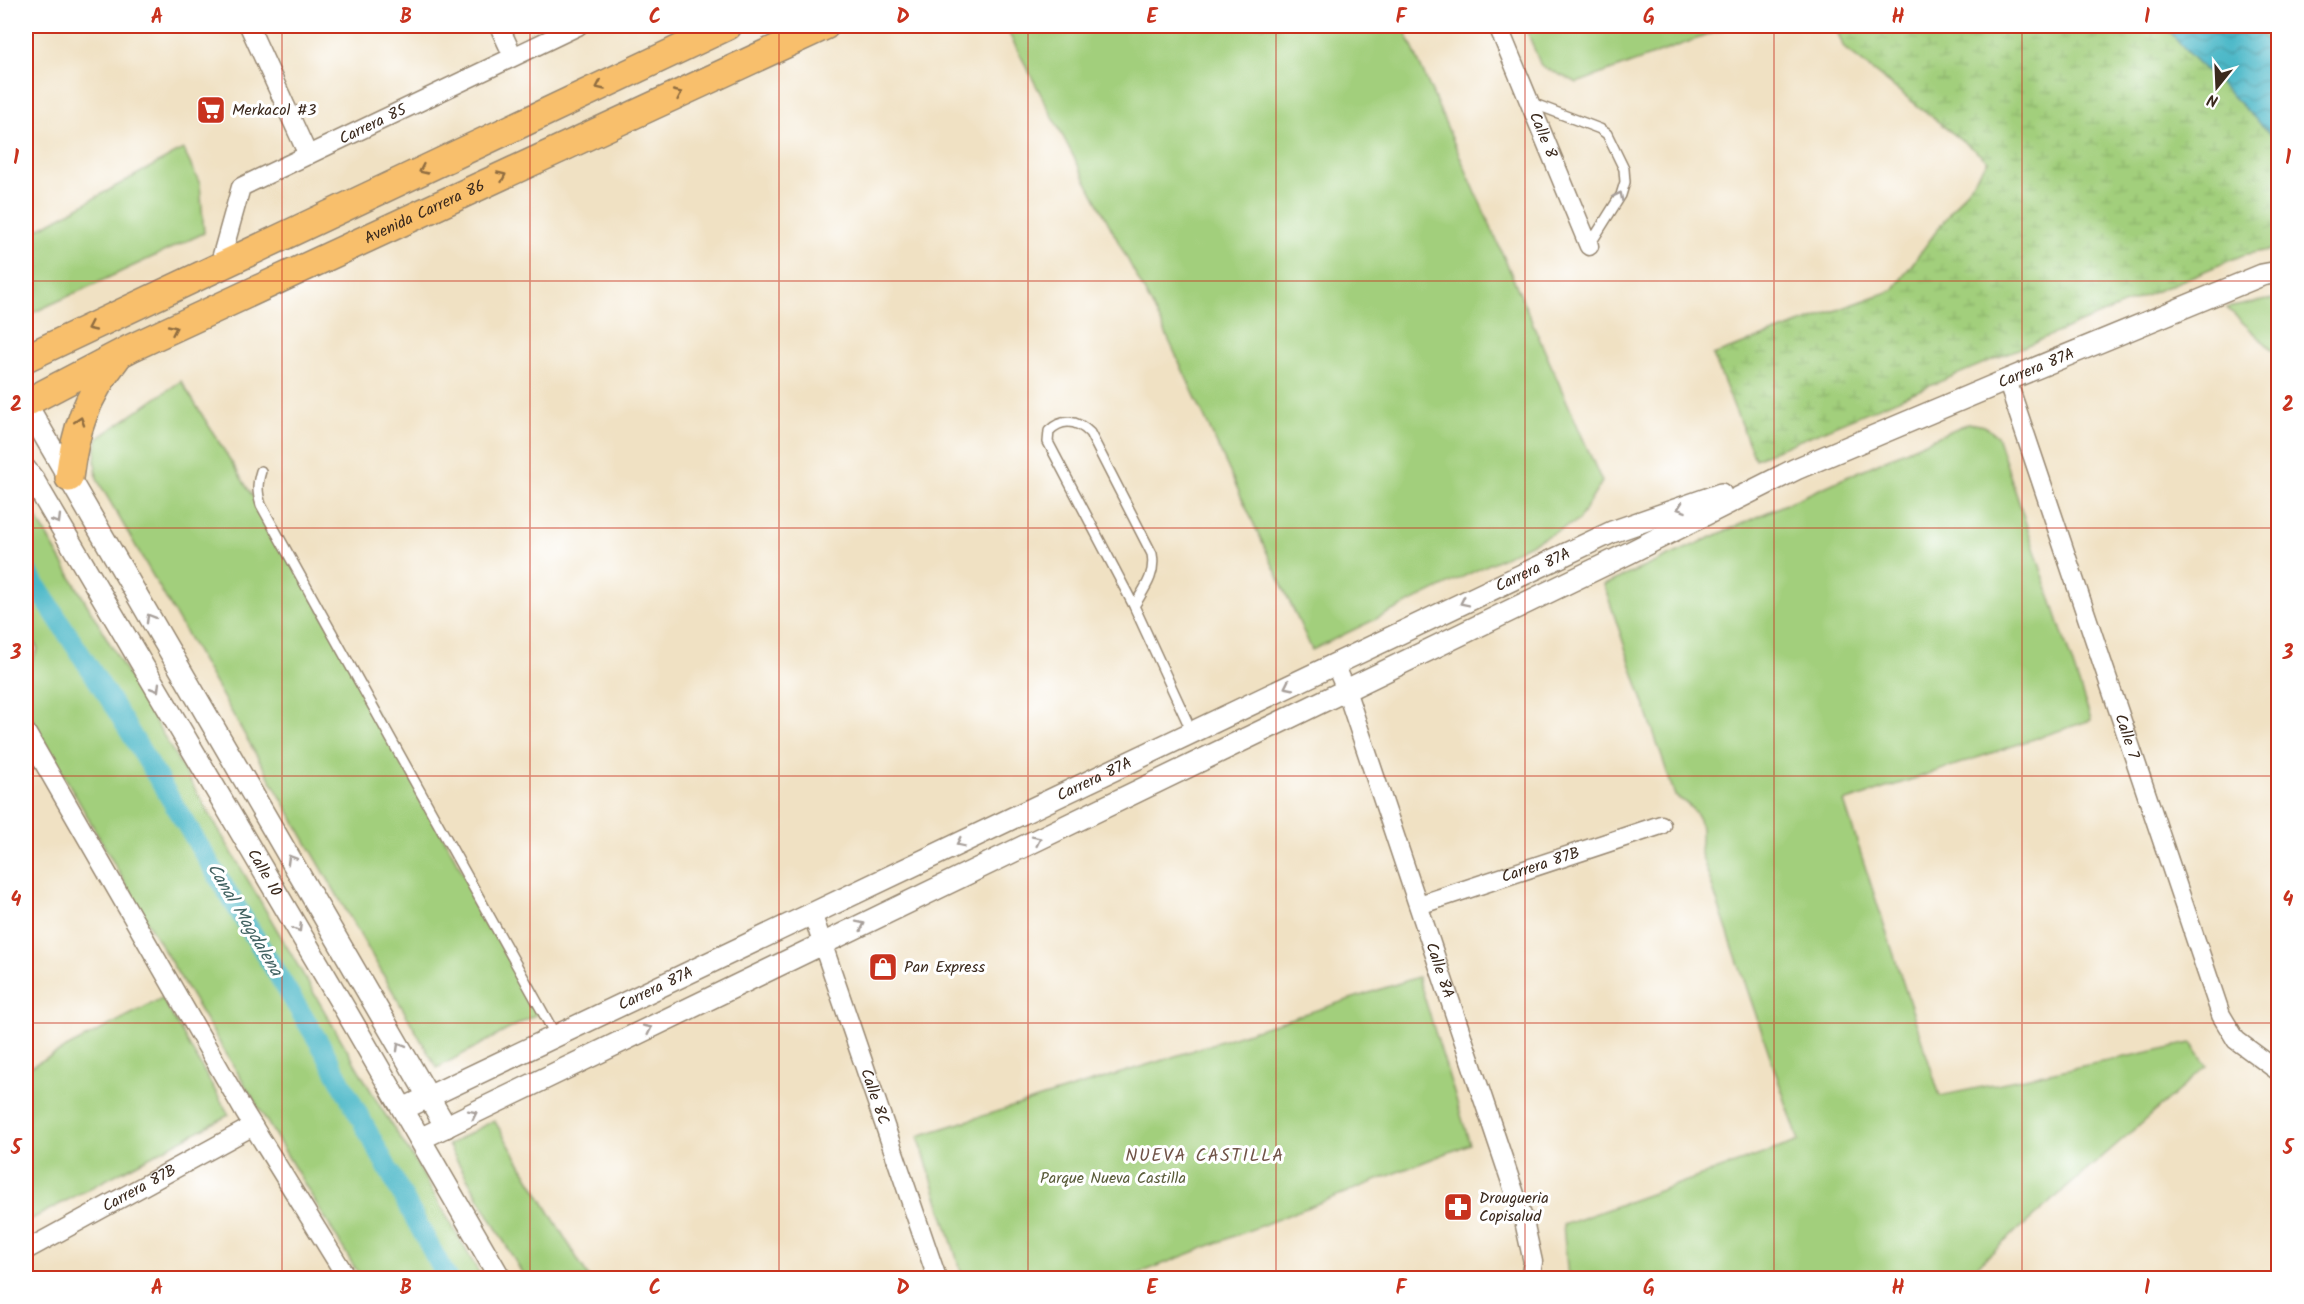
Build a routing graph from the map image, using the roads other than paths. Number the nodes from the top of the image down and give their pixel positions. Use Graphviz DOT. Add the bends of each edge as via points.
graph roads {
  1 [pos="249,26"];
  2 [pos="499,26"];
  3 [pos="578,26"];
  4 [pos="728,26"];
  5 [pos="825,26"];
  6 [pos="1498,26"];
  7 [pos="513,57"];
  8 [pos="1529,102"];
  9 [pos="308,155"];
  10 [pos="1589,246"];
  11 [pos="219,266"];
  12 [pos="2278,272"];
  13 [pos="120,354"];
  14 [pos="26,358"];
  15 [pos="2007,380"];
  16 [pos="26,403"];
  17 [pos="1796,469"];
  18 [pos="26,470"];
  19 [pos="261,471"];
  20 [pos="69,478"];
  21 [pos="1134,606"];
  22 [pos="1335,664"];
  23 [pos="1346,690"];
  24 [pos="26,732"];
  25 [pos="1192,732"];
  26 [pos="1661,825"];
  27 [pos="1419,905"];
  28 [pos="812,913"];
  29 [pos="823,944"];
  30 [pos="556,1036"];
  31 [pos="2278,1071"];
  32 [pos="429,1096"];
  33 [pos="403,1109"];
  34 [pos="253,1126"];
  35 [pos="446,1127"];
  36 [pos="420,1139"];
  37 [pos="26,1250"];
  38 [pos="347,1278"];
  39 [pos="500,1278"];
  40 [pos="937,1278"];
  41 [pos="1530,1278"];
  1 -- 9 [label="street"];
  2 -- 7 [label="street"];
  3 -- 7 [label="street, Carrera 85"];
  4 -- 11 [label="main road, one-way"];
  13 -- 5 [label="main road, Avenida Carrera 86, one-way"];
  6 -- 8 [label="street, Calle 8"];
  7 -- 9 [label="street, Carrera 85"];
  8 -- 10 [label="street, Calle 8"];
  10 -- 8 [label="lane, one-way" via="1621,195 1624,169 1600,129"];
  9 -- 11 [label="street, Carrera 85" via="241,187"];
  11 -- 14 [label="main road, one-way"];
  12 -- 15 [label="street, Carrera 87A" via="2262,275"];
  13 -- 16 [label="main road, Avenida Carrera 86"];
  20 -- 13 [label="main road, one-way" via="81,416"];
  15 -- 17 [label="street, Carrera 87A"];
  15 -- 31 [label="street, Calle 7" via="2221,1015 2236,1040"];
  16 -- 20 [label="street, Calle 10"];
  17 -- 22 [label="street, Carrera 87A, one-way" via="1612,531"];
  17 -- 23 [label="street, Carrera 87A"];
  18 -- 33 [label="street, Calle 10, one-way"];
  19 -- 30 [label="lane" via="257,493 261,505"];
  32 -- 20 [label="street, Calle 10, one-way"];
  21 -- 21 [label="lane" via="1152,575 1152,554 1090,433 1081,424 1055,425 1049,431 1048,442"];
  21 -- 25 [label="lane"];
  22 -- 23 [label="street, Calle 8A"];
  22 -- 25 [label="street, Carrera 87A, one-way"];
  23 -- 27 [label="street, Calle 8A"];
  29 -- 23 [label="street, Carrera 87A, one-way"];
  24 -- 34 [label="street"];
  25 -- 28 [label="street, Carrera 87A, one-way"];
  26 -- 27 [label="street, Carrera 87B"];
  27 -- 41 [label="street, Calle 8A" via="1524,1221 1533,1262"];
  28 -- 29 [label="street, Calle 8C"];
  28 -- 30 [label="street, Carrera 87A"];
  35 -- 29 [label="street, Carrera 87A, one-way"];
  29 -- 40 [label="street, Calle 8C"];
  30 -- 32 [label="street, Carrera 87A"];
  32 -- 33 [label="street, Carrera 87A"];
  32 -- 35 [label="street, Calle 10"];
  33 -- 36 [label="street, Calle 10"];
  34 -- 37 [label="street, Carrera 87B"];
  34 -- 38 [label="street"];
  35 -- 36 [label="street, Carrera 87A"];
  36 -- 39 [label="street, Calle 10"];
}
